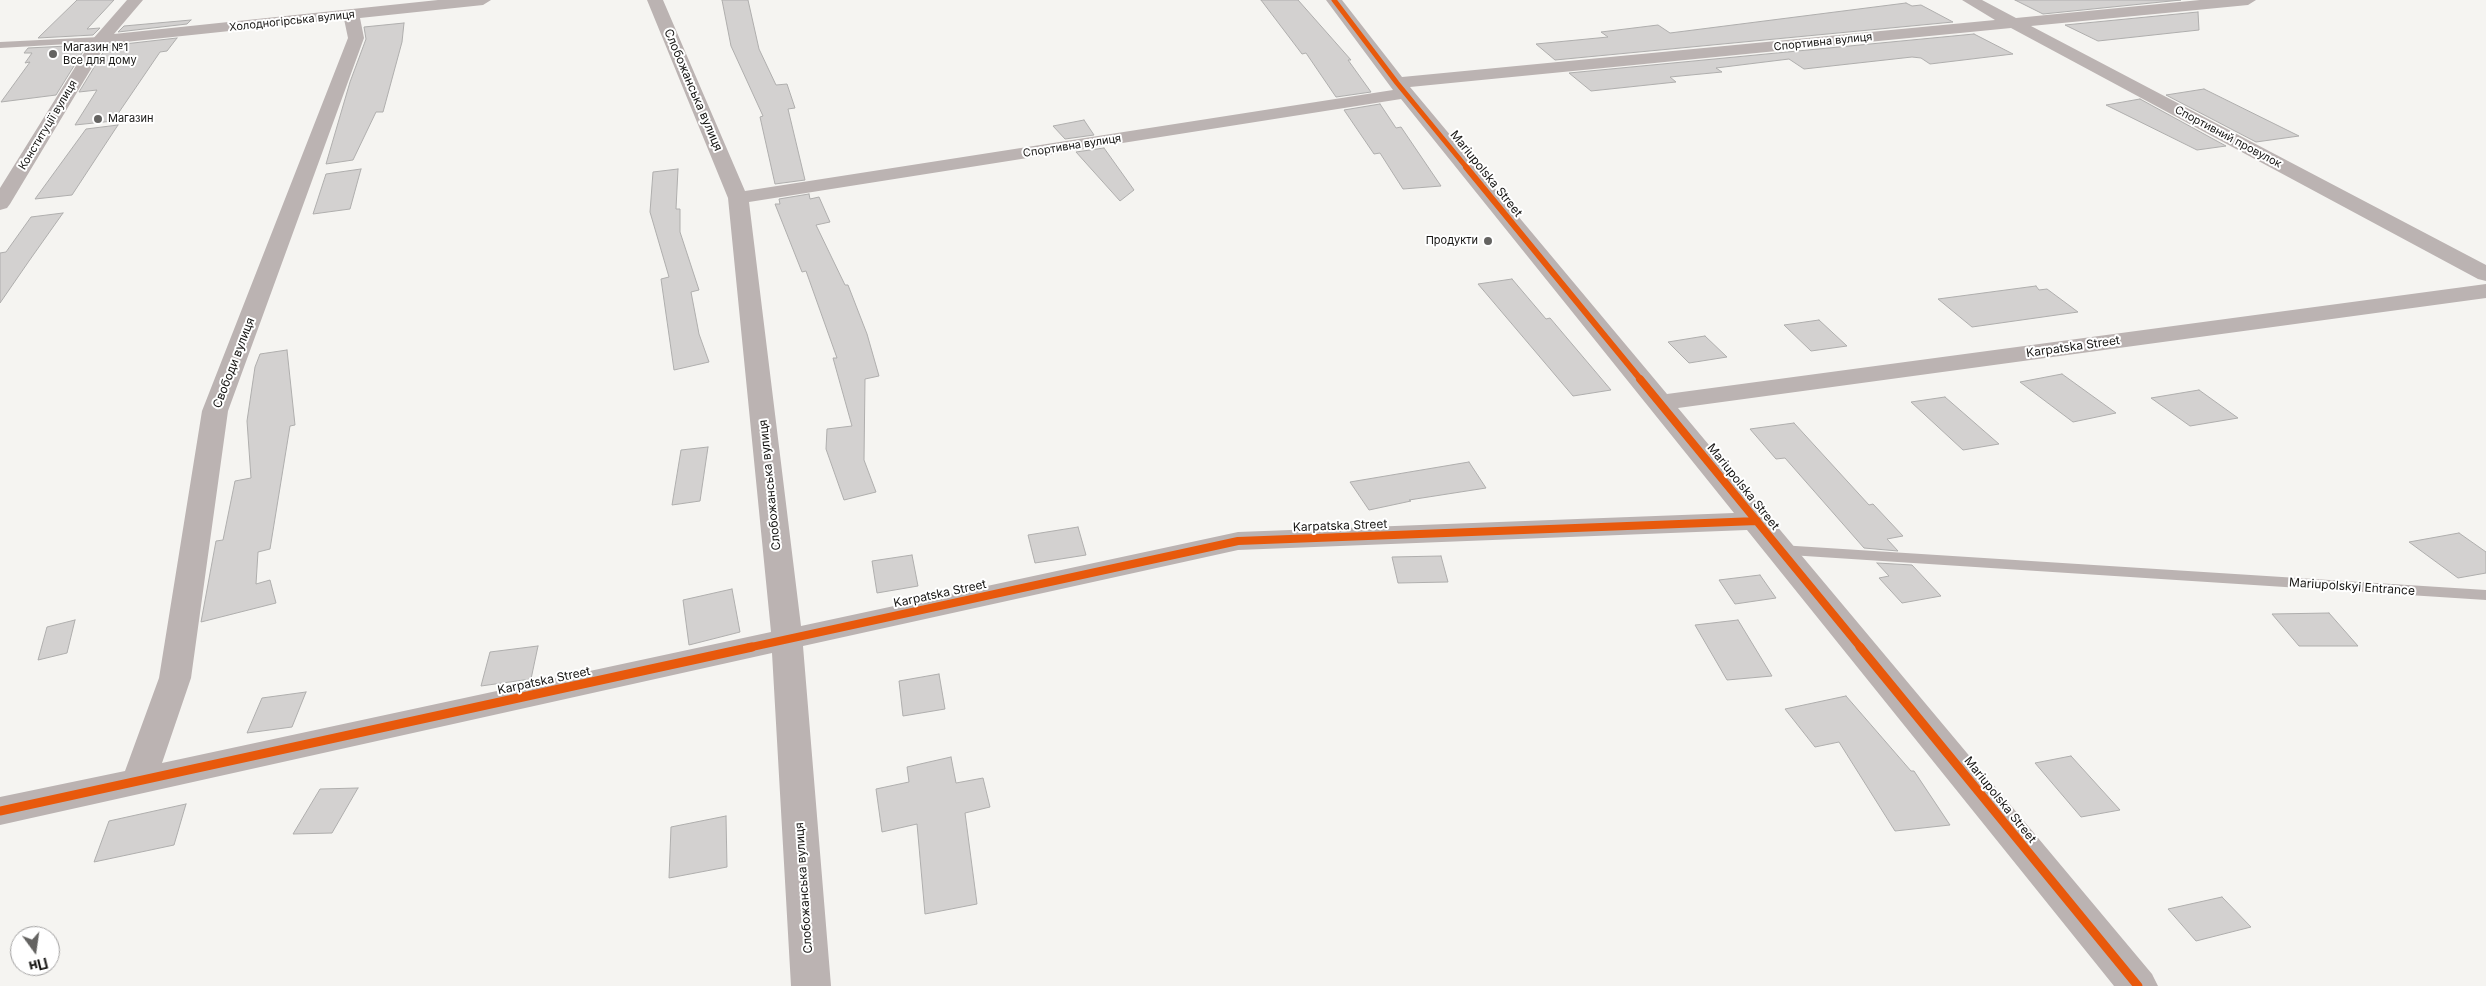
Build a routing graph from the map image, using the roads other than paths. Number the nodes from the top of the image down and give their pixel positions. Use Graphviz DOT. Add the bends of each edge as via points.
graph roads {
  1 [pos="135,0"];
  2 [pos="483,0"];
  3 [pos="655,0"];
  4 [pos="1334,0"];
  5 [pos="1970,0"];
  6 [pos="2248,0"];
  7 [pos="398,5"];
  8 [pos="351,15"];
  9 [pos="2014,23"];
  10 [pos="100,40"];
  11 [pos="0,44"];
  12 [pos="1401,88"];
  13 [pos="738,198"];
  14 [pos="0,204"];
  15 [pos="2486,274"];
  16 [pos="2486,291"];
  17 [pos="1660,403"];
  18 [pos="1757,521"];
  19 [pos="1780,550"];
  20 [pos="2486,595"];
  21 [pos="787,639"];
  22 [pos="139,780"];
  23 [pos="0,811"];
  24 [pos="811,986"];
  25 [pos="2138,986"];
  1 -- 10 [label="street, Конституції вулиця"];
  2 -- 7 [label="street, Холодногірська вулиця"];
  3 -- 13 [label="street, Слобожанська вулиця"];
  4 -- 12 [label="street, Mariupolska Street"];
  5 -- 9 [label="street, Спортивний провулок"];
  6 -- 9 [label="street, Спортивна вулиця"];
  7 -- 8 [label="street, Холодногірська вулиця"];
  8 -- 10 [label="street, Холодногірська вулиця"];
  8 -- 22 [label="street, Свободи вулиця" via="356,38 215,411 175,678"];
  9 -- 12 [label="street, Спортивна вулиця"];
  9 -- 15 [label="street, Спортивний провулок"];
  10 -- 11 [label="lane"];
  10 -- 14 [label="street, Конституції вулиця"];
  12 -- 13 [label="street, Спортивна вулиця"];
  12 -- 17 [label="street, Mariupolska Street"];
  13 -- 21 [label="street, Слобожанська вулиця"];
  16 -- 17 [label="street, Karpatska Street"];
  17 -- 18 [label="street, Mariupolska Street"];
  18 -- 19 [label="street, Mariupolska Street"];
  18 -- 21 [label="street, Karpatska Street" via="1238,541"];
  19 -- 20 [label="lane, Mariupolskyi Entrance"];
  19 -- 25 [label="street, Mariupolska Street"];
  21 -- 22 [label="street, Karpatska Street"];
  21 -- 24 [label="street, Слобожанська вулиця"];
  22 -- 23 [label="street"];
}
